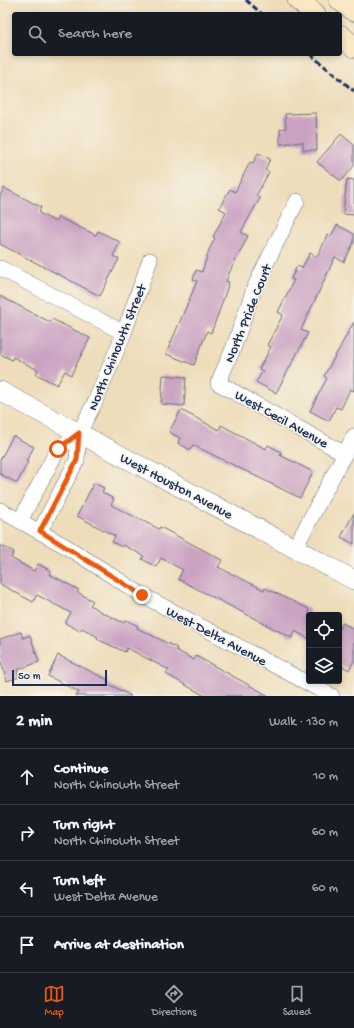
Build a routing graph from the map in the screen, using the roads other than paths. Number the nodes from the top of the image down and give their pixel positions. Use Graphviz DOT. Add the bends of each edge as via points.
graph roads {
  1 [pos="298,0"];
  2 [pos="340,0"];
  3 [pos="313,12"];
  4 [pos="354,12"];
  5 [pos="342,37"];
  6 [pos="354,47"];
  7 [pos="298,201"];
  8 [pos="150,260"];
  9 [pos="0,268"];
  10 [pos="124,333"];
  11 [pos="218,383"];
  12 [pos="0,391"];
  13 [pos="79,433"];
  14 [pos="354,436"];
  15 [pos="345,454"];
  16 [pos="0,510"];
  17 [pos="20,520"];
  18 [pos="40,531"];
  19 [pos="295,548"];
  20 [pos="354,580"];
  21 [pos="332,696"];
  1 -- 3 [label="main road"];
  2 -- 4 [label="main road"];
  5 -- 6 [label="main road"];
  7 -- 11 [label="street, North Pride Court" via="255,286"];
  8 -- 10 [label="street, North Chinowth Street"];
  9 -- 10 [label="street"];
  10 -- 13 [label="street, North Chinowth Street"];
  11 -- 15 [label="street, West Cecil Avenue"];
  12 -- 13 [label="street, West Houston Avenue"];
  13 -- 17 [label="street, North Chinowth Street" via="58,449"];
  13 -- 18 [label="street, North Chinowth Street" via="77,460"];
  13 -- 19 [label="street, West Houston Avenue"];
  14 -- 15 [label="street"];
  15 -- 19 [label="street"];
  16 -- 17 [label="street, West Delta Avenue"];
  17 -- 18 [label="street, West Delta Avenue"];
  18 -- 21 [label="street, West Delta Avenue" via="142,595"];
  19 -- 20 [label="street, West Houston Avenue"];
}
